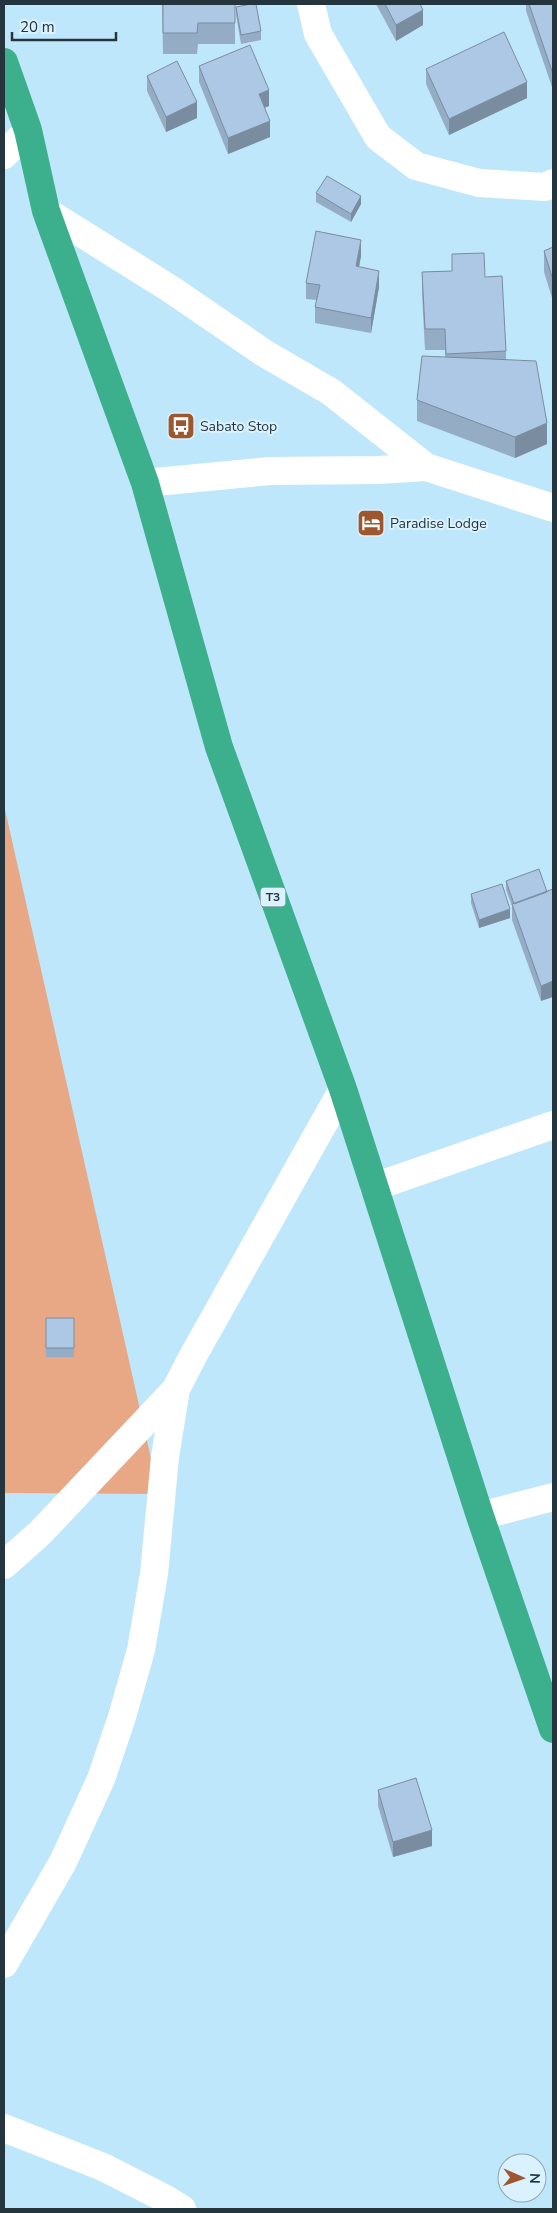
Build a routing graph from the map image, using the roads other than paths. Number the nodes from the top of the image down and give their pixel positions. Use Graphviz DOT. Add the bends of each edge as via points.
graph roads {
  1 [pos="311,4"];
  2 [pos="4,62"];
  3 [pos="28,130"];
  4 [pos="4,155"];
  5 [pos="553,184"];
  6 [pos="46,211"];
  7 [pos="426,467"];
  8 [pos="145,483"];
  9 [pos="553,508"];
  10 [pos="343,1088"];
  11 [pos="553,1125"];
  12 [pos="374,1187"];
  13 [pos="176,1389"];
  14 [pos="553,1497"];
  15 [pos="480,1516"];
  16 [pos="4,1565"];
  17 [pos="553,1729"];
  18 [pos="4,1964"];
  19 [pos="4,2128"];
  20 [pos="182,2209"];
  1 -- 5 [label="street" via="318,34 378,138 416,166 479,182 546,187"];
  2 -- 3 [label="highway, T3"];
  3 -- 4 [label="street"];
  3 -- 6 [label="highway, T3"];
  6 -- 7 [label="street" via="172,290 264,353 331,392"];
  6 -- 8 [label="highway, T3"];
  7 -- 8 [label="street" via="270,471"];
  7 -- 9 [label="street"];
  8 -- 10 [label="highway, T3" via="219,747"];
  10 -- 12 [label="highway, T3"];
  10 -- 13 [label="street"];
  11 -- 12 [label="street"];
  12 -- 15 [label="highway, T3"];
  13 -- 16 [label="street" via="40,1533"];
  13 -- 18 [label="street" via="164,1457 154,1574 140,1650 122,1717 101,1778 63,1862"];
  14 -- 15 [label="street"];
  15 -- 17 [label="highway, T3"];
  19 -- 20 [label="street" via="103,2167"];
}
